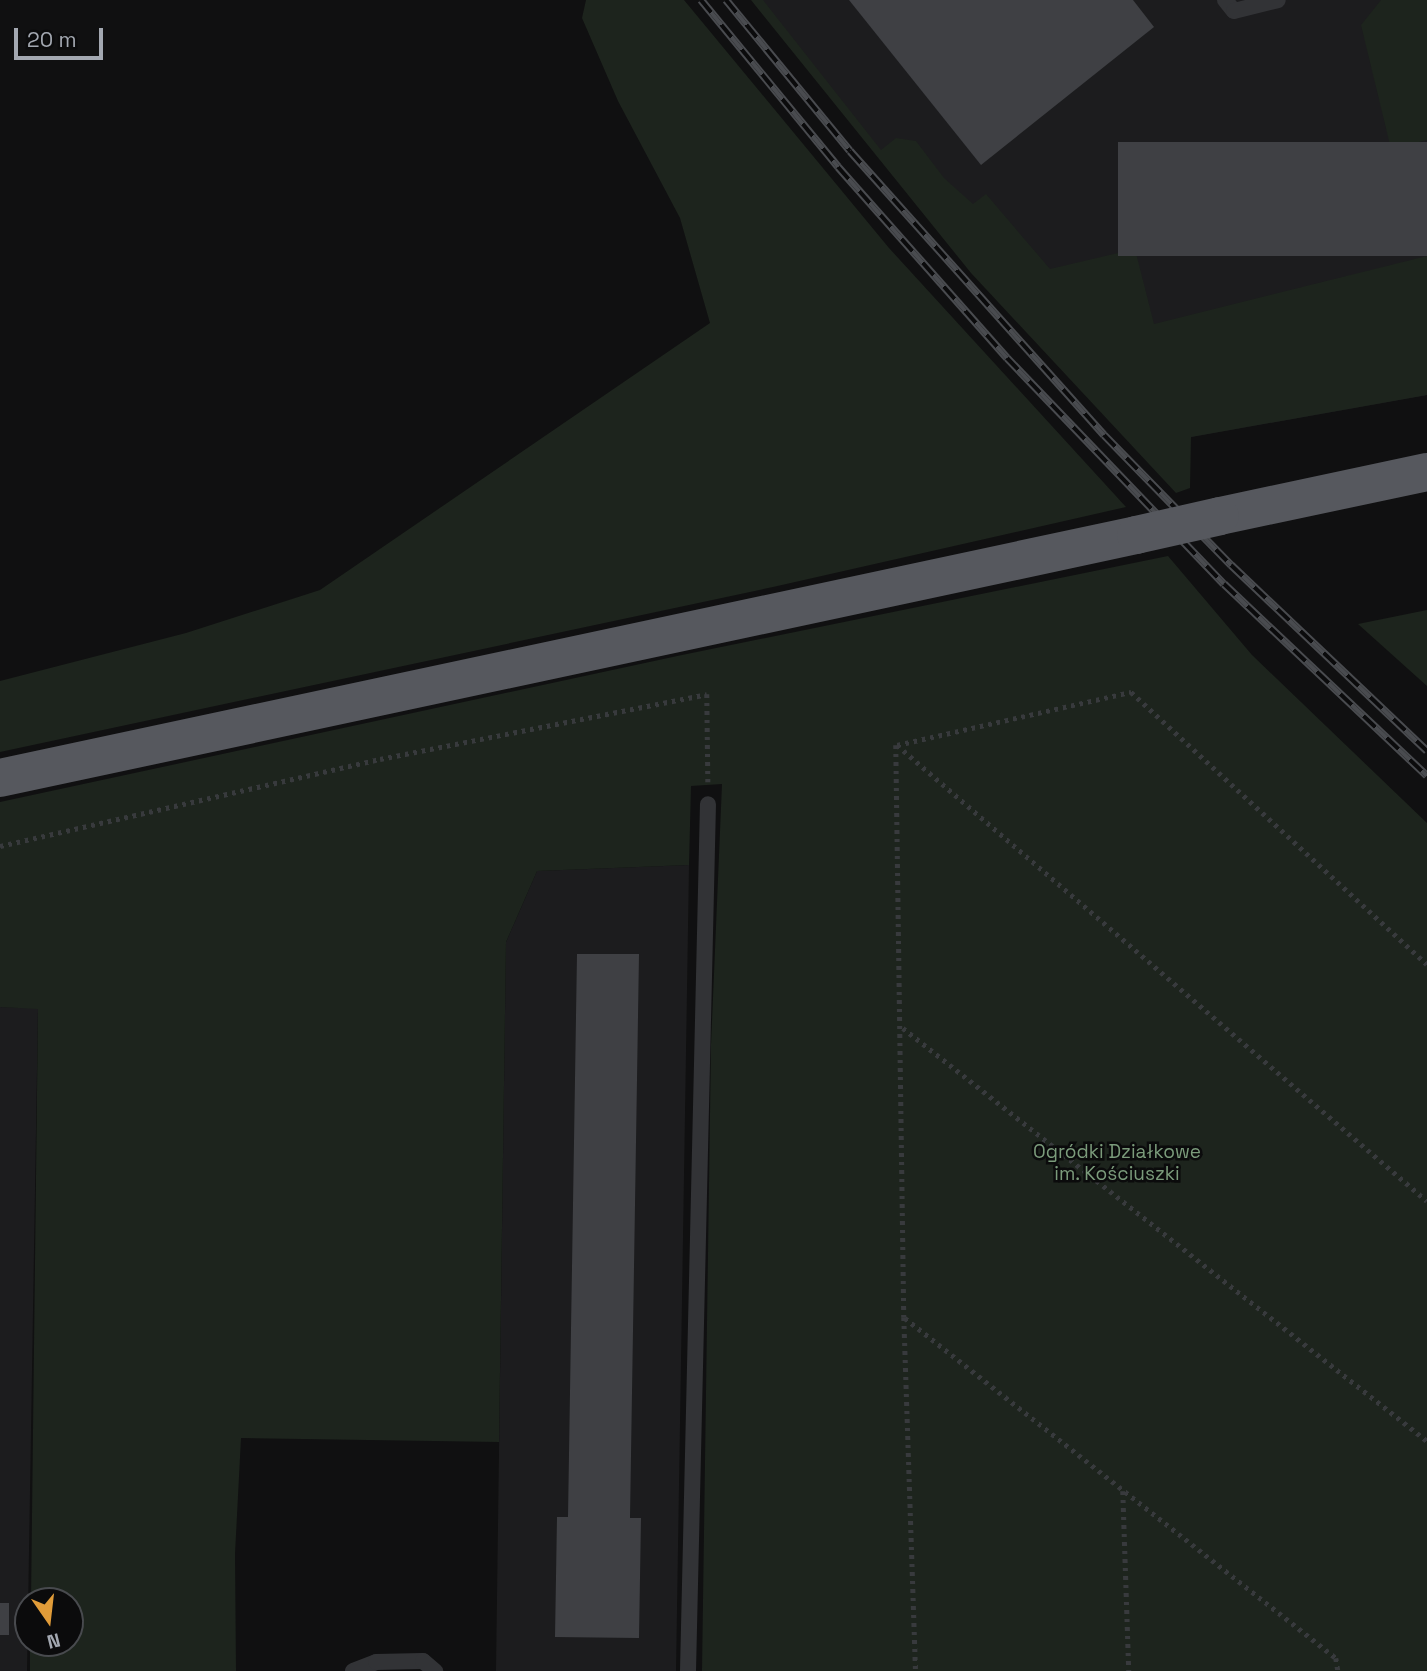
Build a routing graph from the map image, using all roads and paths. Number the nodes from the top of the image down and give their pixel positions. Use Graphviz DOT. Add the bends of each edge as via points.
graph roads {
  1 [pos="1225,0"];
  2 [pos="1278,0"];
  3 [pos="1427,472"];
  4 [pos="897,745"];
  5 [pos="0,778"];
  6 [pos="708,804"];
  7 [pos="0,846"];
  8 [pos="1427,964"];
  9 [pos="902,1028"];
  10 [pos="1427,1201"];
  11 [pos="904,1317"];
  12 [pos="1427,1441"];
  13 [pos="1124,1491"];
  14 [pos="353,1671"];
  15 [pos="435,1671"];
  16 [pos="688,1671"];
  17 [pos="916,1671"];
  18 [pos="1129,1671"];
  19 [pos="1338,1671"];
  1 -- 2 [label="lane" via="1234,11"];
  3 -- 5 [label="highway, bridge"];
  4 -- 8 [label="path" via="1131,692"];
  4 -- 9 [label="path"];
  4 -- 10 [label="path"];
  6 -- 7 [label="path" via="707,694 380,759"];
  6 -- 16 [label="lane"];
  9 -- 11 [label="path"];
  9 -- 12 [label="path"];
  11 -- 13 [label="path"];
  11 -- 17 [label="path"];
  13 -- 18 [label="path"];
  13 -- 19 [label="path" via="1336,1658"];
  14 -- 15 [label="lane" via="376,1662 423,1661"];
}
